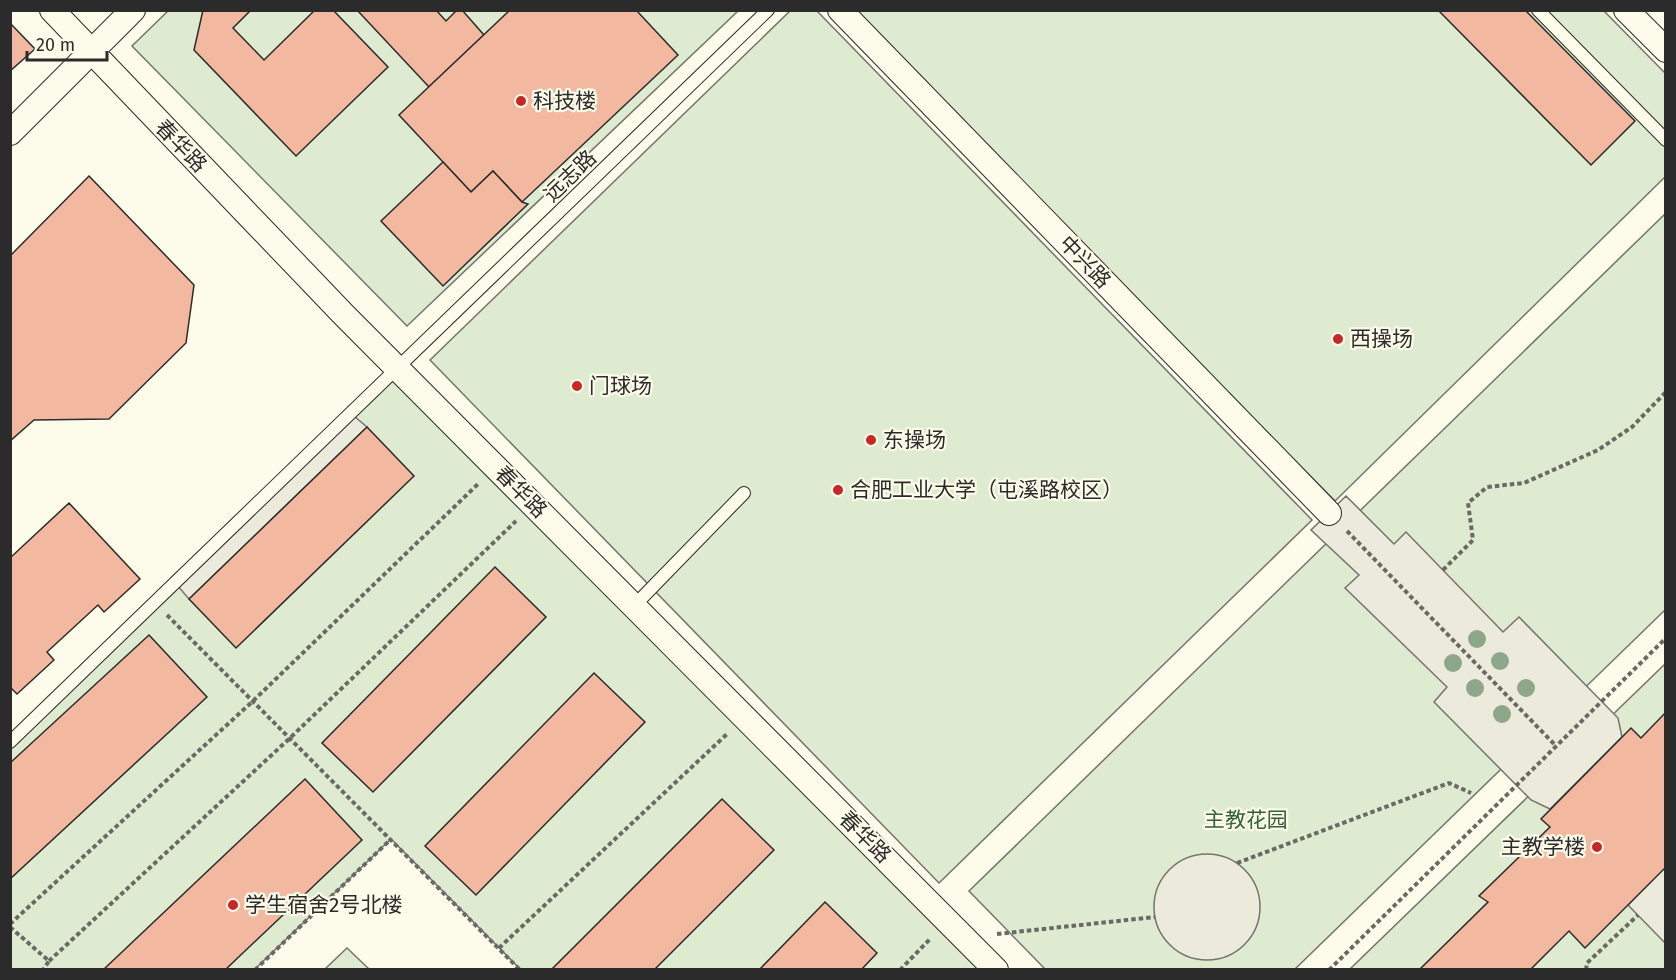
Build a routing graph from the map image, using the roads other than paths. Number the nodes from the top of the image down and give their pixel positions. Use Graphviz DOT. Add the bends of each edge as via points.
graph roads {
  1 [pos="52,10"];
  2 [pos="133,10"];
  3 [pos="768,10"];
  4 [pos="840,10"];
  5 [pos="1538,10"];
  6 [pos="1626,10"];
  7 [pos="1665,50"];
  8 [pos="90,52"];
  9 [pos="10,133"];
  10 [pos="1665,140"];
  11 [pos="399,369"];
  12 [pos="744,493"];
  13 [pos="1329,513"];
  14 [pos="634,606"];
  15 [pos="10,742"];
  16 [pos="996,969"];
  1 -- 8 [label="street, 春华路"];
  2 -- 8 [label="street"];
  3 -- 11 [label="lane, 远志路"];
  4 -- 13 [label="street, 中兴路"];
  5 -- 10 [label="lane"];
  6 -- 7 [label="street"];
  8 -- 9 [label="street"];
  8 -- 11 [label="street, 春华路"];
  11 -- 14 [label="street, 春华路"];
  11 -- 15 [label="lane, 远志路"];
  12 -- 14 [label="lane"];
  14 -- 16 [label="street, 春华路"];
}
